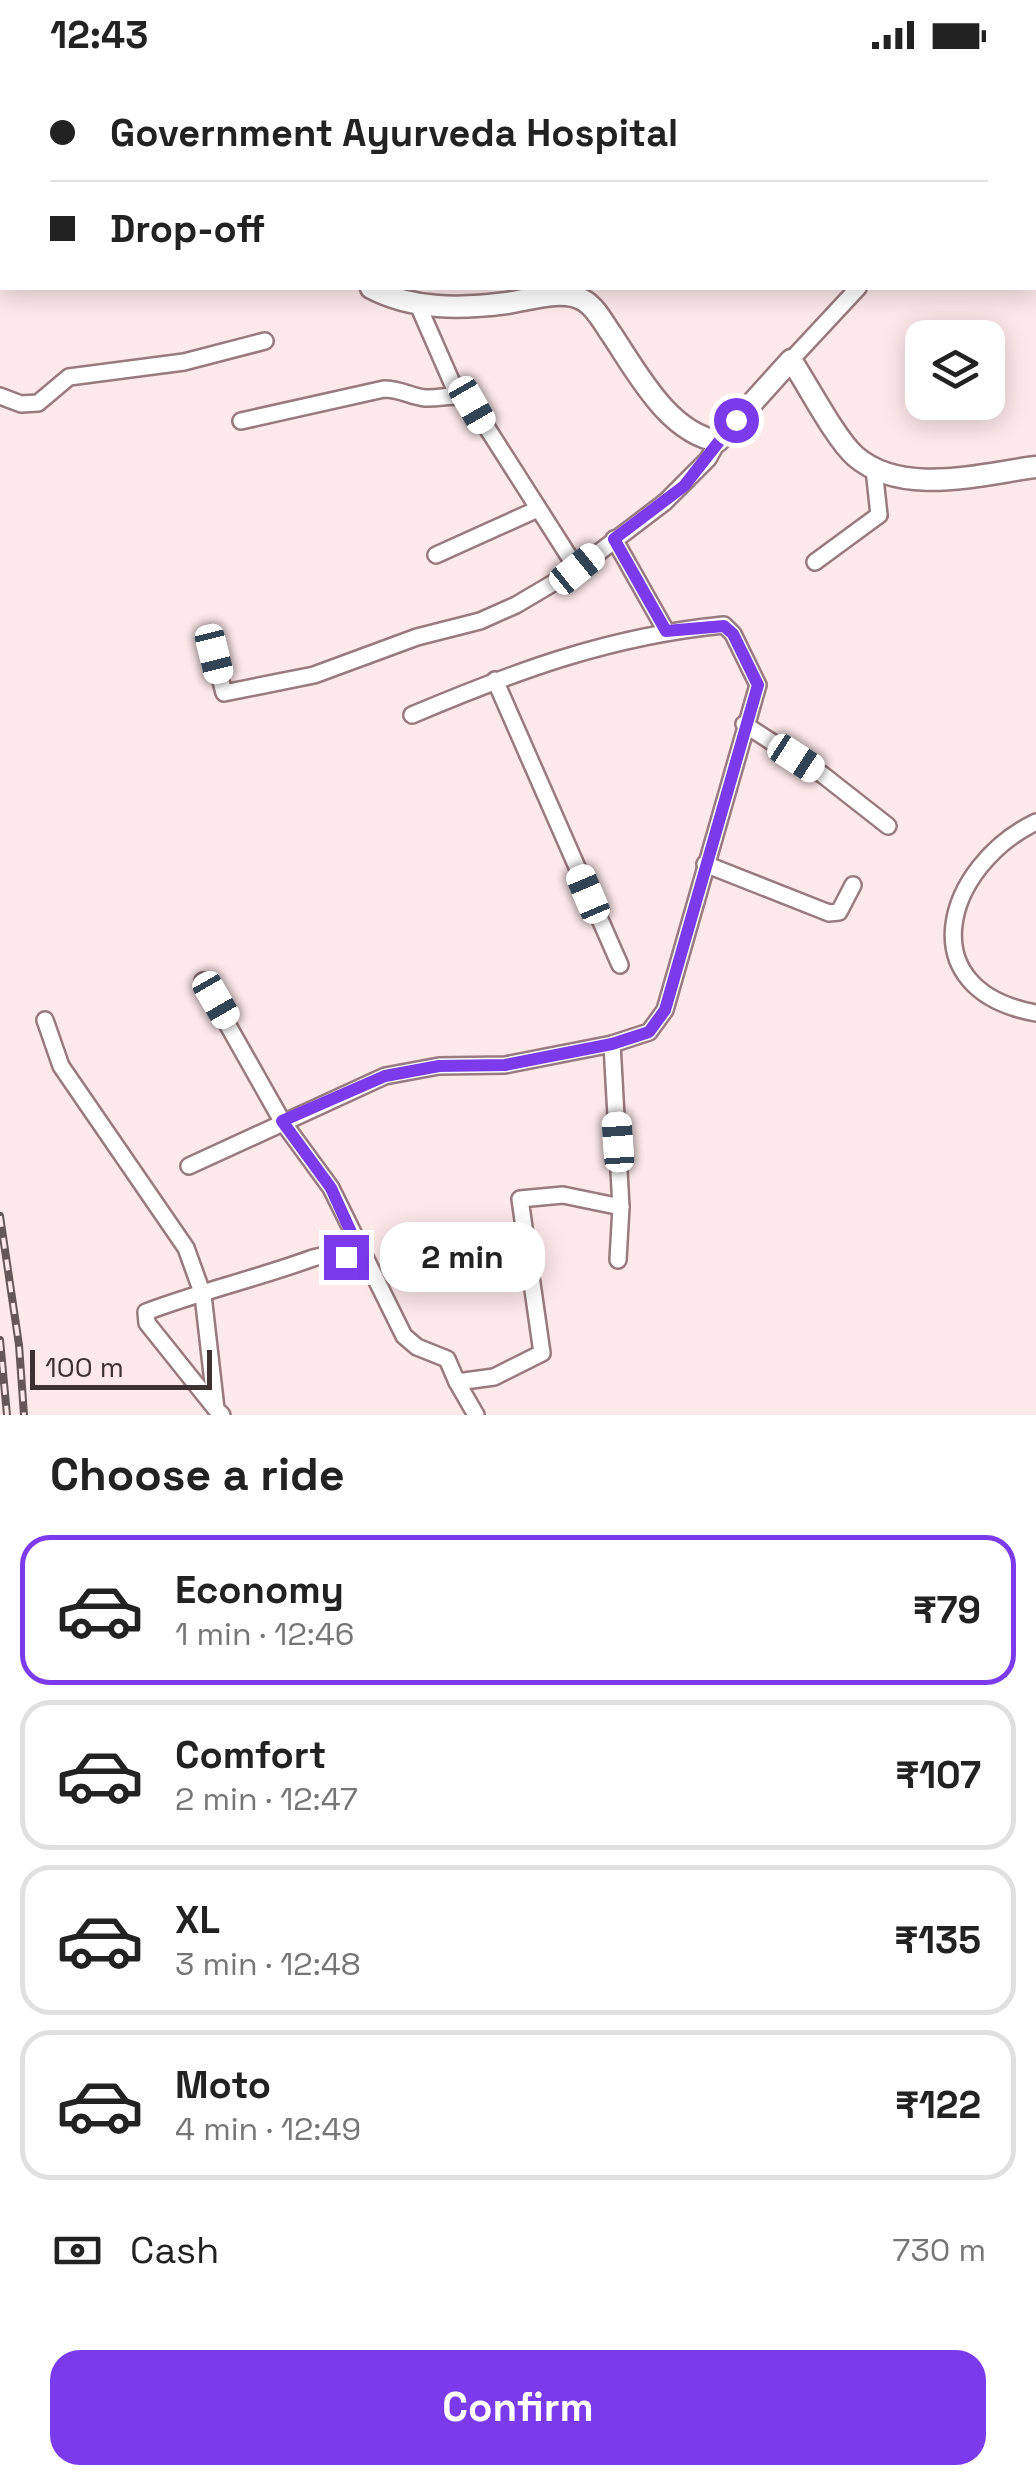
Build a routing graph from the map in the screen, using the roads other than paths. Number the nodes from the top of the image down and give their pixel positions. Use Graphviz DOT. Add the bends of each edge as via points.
graph roads {
  1 [pos="377,290"];
  2 [pos="856,290"];
  3 [pos="585,293"];
  4 [pos="418,305"];
  5 [pos="265,341"];
  6 [pos="791,360"];
  7 [pos="457,394"];
  8 [pos="0,396"];
  9 [pos="241,421"];
  10 [pos="718,441"];
  11 [pos="1036,467"];
  12 [pos="874,469"];
  13 [pos="538,509"];
  14 [pos="614,539"];
  15 [pos="436,555"];
  16 [pos="815,562"];
  17 [pos="577,569"];
  18 [pos="666,631"];
  19 [pos="214,654"];
  20 [pos="495,680"];
  21 [pos="412,715"];
  22 [pos="744,724"];
  23 [pos="1036,822"];
  24 [pos="888,826"];
  25 [pos="705,864"];
  26 [pos="853,885"];
  27 [pos="620,964"];
  28 [pos="203,981"];
  29 [pos="1036,1013"];
  30 [pos="45,1020"];
  31 [pos="612,1044"];
  32 [pos="282,1121"];
  33 [pos="189,1166"];
  34 [pos="621,1208"];
  35 [pos="359,1250"];
  36 [pos="618,1260"];
  37 [pos="203,1296"];
  38 [pos="457,1382"];
  39 [pos="219,1412"];
  40 [pos="476,1415"];
  1 -- 4 [label="main road"];
  2 -- 6 [label="street"];
  3 -- 4 [label="main road"];
  3 -- 10 [label="main road" via="670,415 701,438"];
  4 -- 7 [label="street"];
  5 -- 8 [label="street" via="184,362 69,377 38,402"];
  6 -- 10 [label="main road"];
  6 -- 12 [label="main road" via="854,455"];
  7 -- 9 [label="street" via="430,398 384,389"];
  7 -- 13 [label="street" via="468,398"];
  10 -- 14 [label="street" via="684,486"];
  11 -- 12 [label="main road" via="942,478 902,478"];
  12 -- 16 [label="street" via="879,515"];
  13 -- 15 [label="street"];
  13 -- 17 [label="street"];
  14 -- 17 [label="street"];
  14 -- 18 [label="street"];
  17 -- 19 [label="street" via="480,621 314,675 224,692"];
  18 -- 20 [label="street" via="564,654"];
  18 -- 22 [label="street" via="724,626 733,634 758,685"];
  20 -- 21 [label="street"];
  20 -- 27 [label="street"];
  22 -- 24 [label="street"];
  22 -- 25 [label="street"];
  23 -- 29 [label="street" via="987,856 957,908 962,957 978,992"];
  25 -- 26 [label="street" via="829,913 839,912"];
  25 -- 31 [label="street" via="665,1010 649,1032"];
  28 -- 32 [label="street"];
  30 -- 37 [label="street" via="61,1066 186,1248"];
  31 -- 32 [label="street" via="505,1065 439,1066 385,1076"];
  31 -- 34 [label="street"];
  32 -- 33 [label="street"];
  32 -- 35 [label="street" via="331,1188"];
  34 -- 36 [label="street"];
  34 -- 38 [label="street" via="563,1195 520,1199 542,1352 494,1377"];
  35 -- 37 [label="street" via="346,1257 317,1256"];
  35 -- 38 [label="street" via="404,1336 447,1359"];
  37 -- 39 [label="street"];
  37 -- 39 [label="street" via="143,1317"];
  38 -- 40 [label="street"];
}
